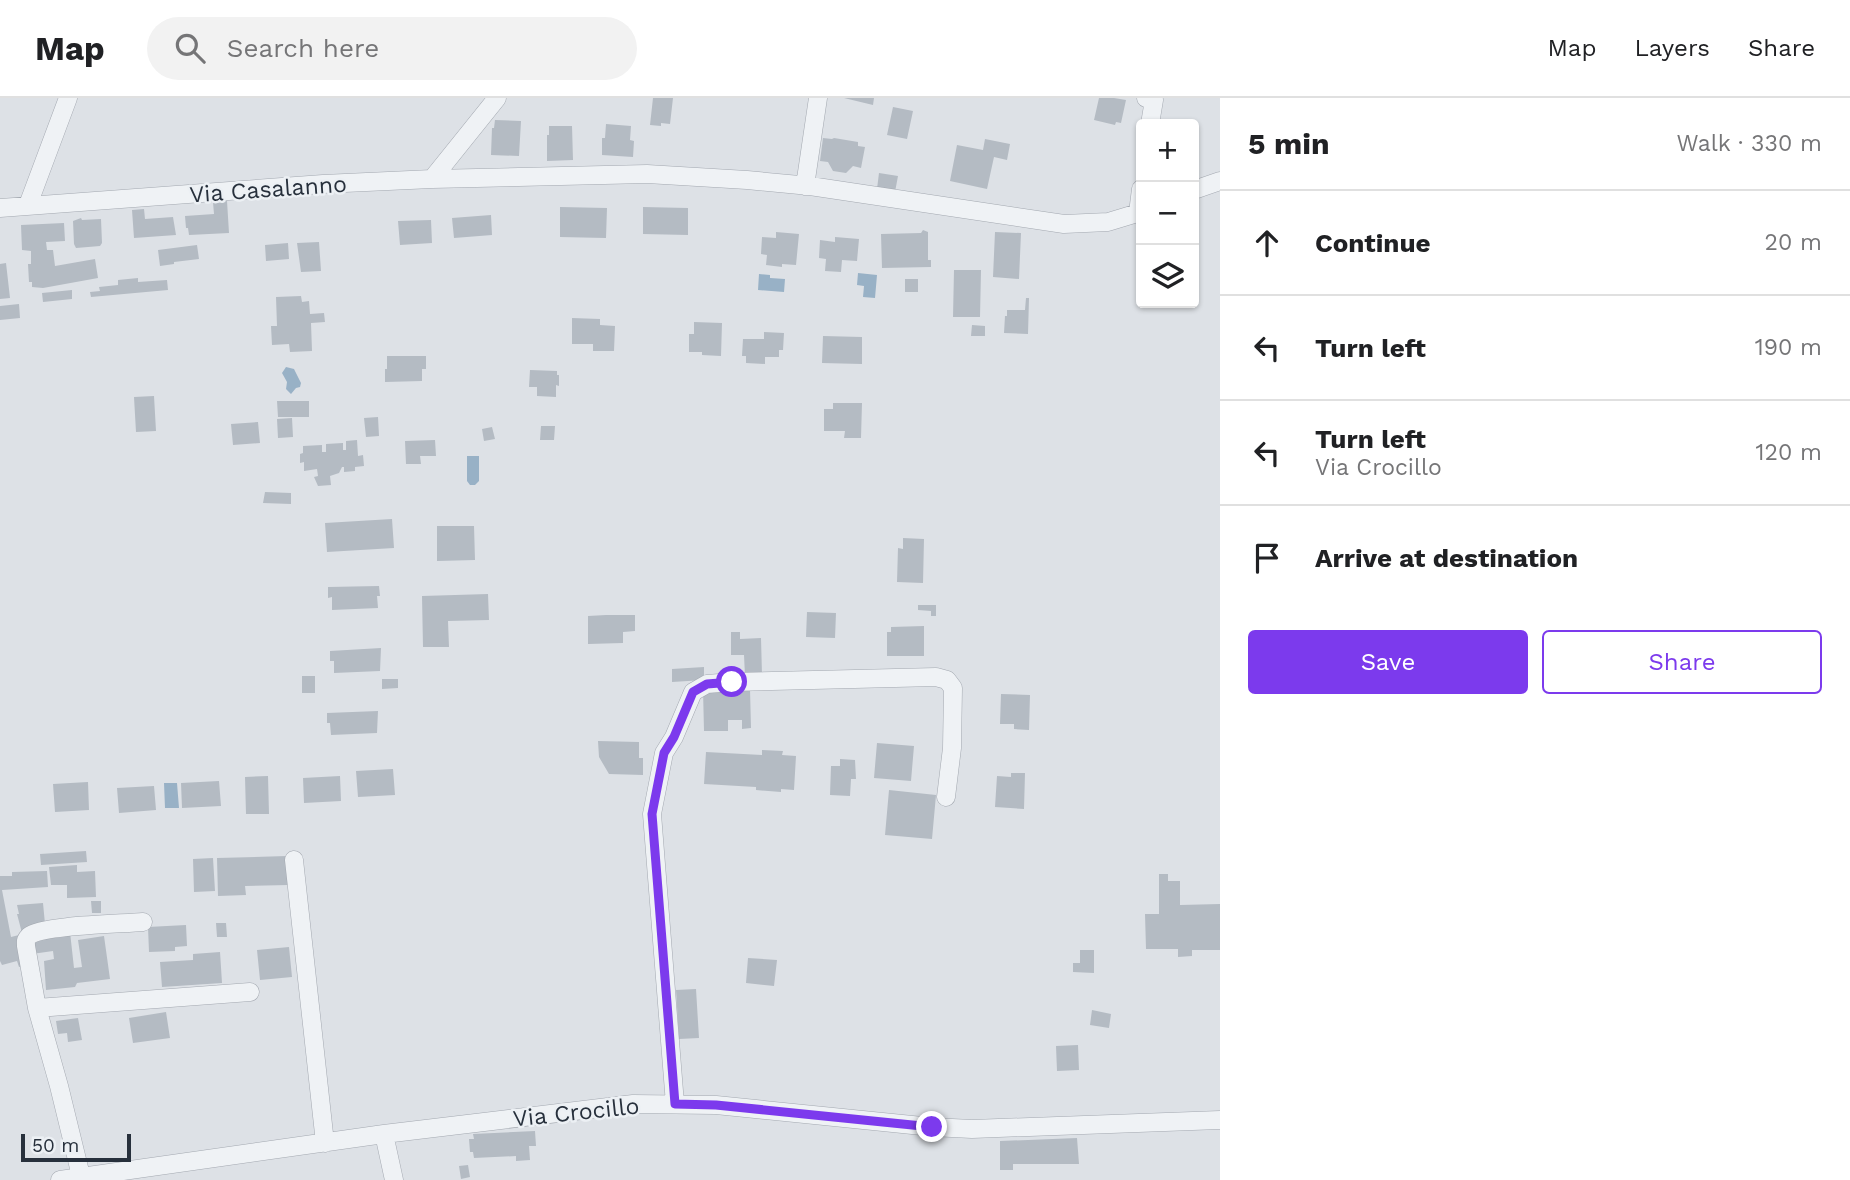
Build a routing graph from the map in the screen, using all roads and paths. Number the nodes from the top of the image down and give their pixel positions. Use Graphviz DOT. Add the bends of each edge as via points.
graph roads {
  1 [pos="68,98"];
  2 [pos="497,98"];
  3 [pos="818,98"];
  4 [pos="1146,98"];
  5 [pos="1151,119"];
  6 [pos="432,179"];
  7 [pos="1220,181"];
  8 [pos="805,186"];
  9 [pos="1199,188"];
  10 [pos="28,205"];
  11 [pos="0,208"];
  12 [pos="1136,214"];
  13 [pos="946,796"];
  14 [pos="294,860"];
  15 [pos="143,922"];
  16 [pos="250,992"];
  17 [pos="37,1008"];
  18 [pos="675,1104"];
  19 [pos="1220,1120"];
  20 [pos="384,1134"];
  21 [pos="325,1143"];
  22 [pos="70,1179"];
  23 [pos="394,1180"];
  1 -- 10 [label="street"];
  2 -- 6 [label="street"];
  3 -- 8 [label="street"];
  4 -- 5 [label="street" via="1154,100"];
  6 -- 8 [label="street, Via Casalanno" via="647,174"];
  6 -- 10 [label="street, Via Casalanno"];
  7 -- 9 [label="street"];
  8 -- 12 [label="street, Via Casalanno" via="1064,224 1108,222"];
  10 -- 11 [label="street, Via Casalanno"];
  13 -- 18 [label="street" via="953,688 947,680 732,682 707,684 693,692 664,753 652,814"];
  14 -- 21 [label="street"];
  15 -- 17 [label="street" via="48,929 30,935 26,946"];
  16 -- 17 [label="street"];
  17 -- 22 [label="street" via="59,1086"];
  18 -- 19 [label="street, Via Crocillo" via="972,1129"];
  18 -- 20 [label="street, Via Crocillo" via="633,1104"];
  20 -- 21 [label="street, Via Crocillo"];
  20 -- 23 [label="street"];
  21 -- 22 [label="street, Via Crocillo"];
}
